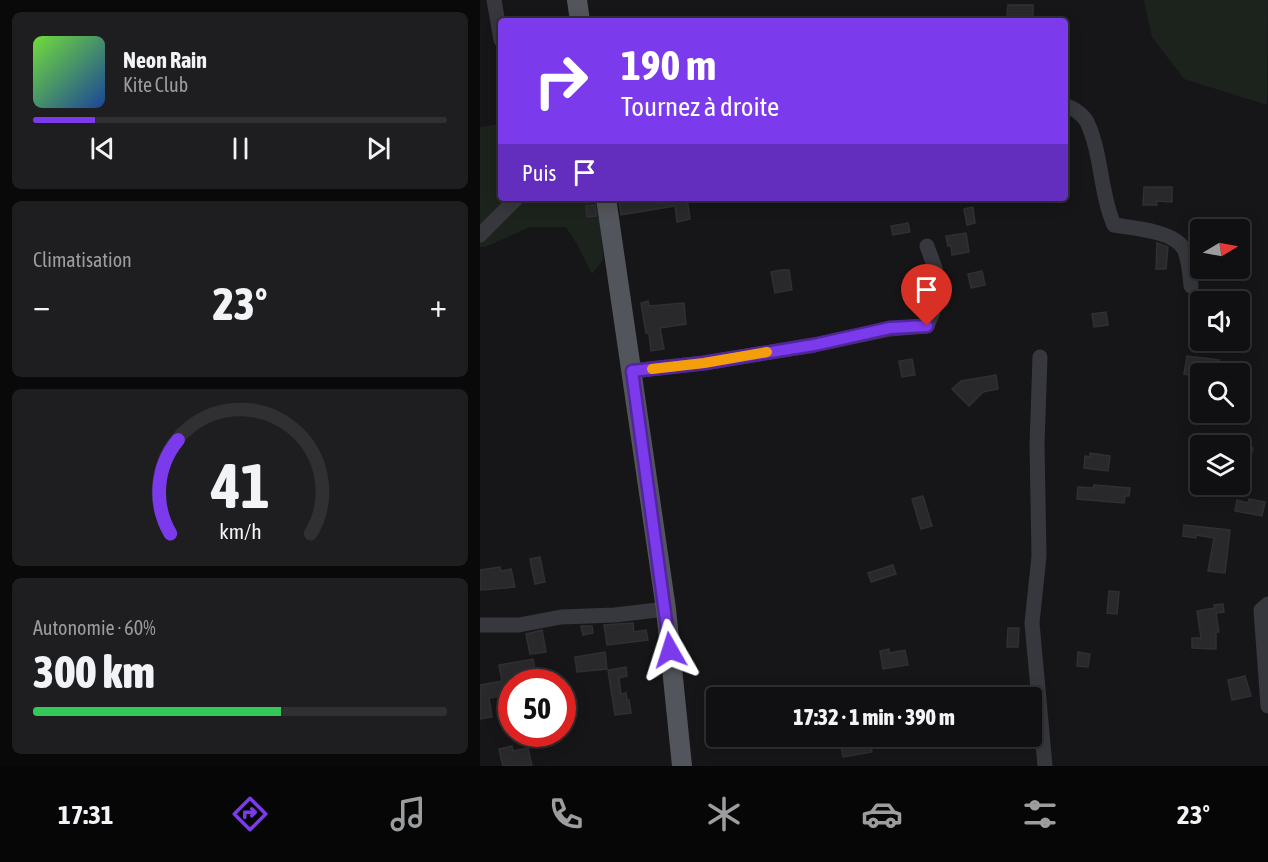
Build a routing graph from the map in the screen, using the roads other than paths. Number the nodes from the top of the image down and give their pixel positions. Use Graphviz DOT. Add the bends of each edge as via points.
graph roads {
  1 [pos="494,0"];
  2 [pos="577,0"];
  3 [pos="580,18"];
  4 [pos="498,23"];
  5 [pos="1068,106"];
  6 [pos="514,201"];
  7 [pos="606,201"];
  8 [pos="480,236"];
  9 [pos="927,246"];
  10 [pos="1191,286"];
  11 [pos="1040,357"];
  12 [pos="632,371"];
  13 [pos="1268,604"];
  14 [pos="666,609"];
  15 [pos="480,625"];
  16 [pos="1268,706"];
  17 [pos="682,766"];
  18 [pos="1045,766"];
  1 -- 4 [label="street"];
  2 -- 3 [label="main road"];
  5 -- 10 [label="street" via="1086,120 1114,225 1170,237 1183,247"];
  6 -- 8 [label="street"];
  7 -- 12 [label="main road"];
  9 -- 12 [label="street" via="940,281 927,326 890,328 814,345"];
  11 -- 18 [label="street" via="1039,556 1032,623"];
  12 -- 14 [label="main road"];
  13 -- 16 [label="street" via="1261,610"];
  14 -- 15 [label="street" via="561,616 519,625"];
  14 -- 17 [label="main road"];
}
